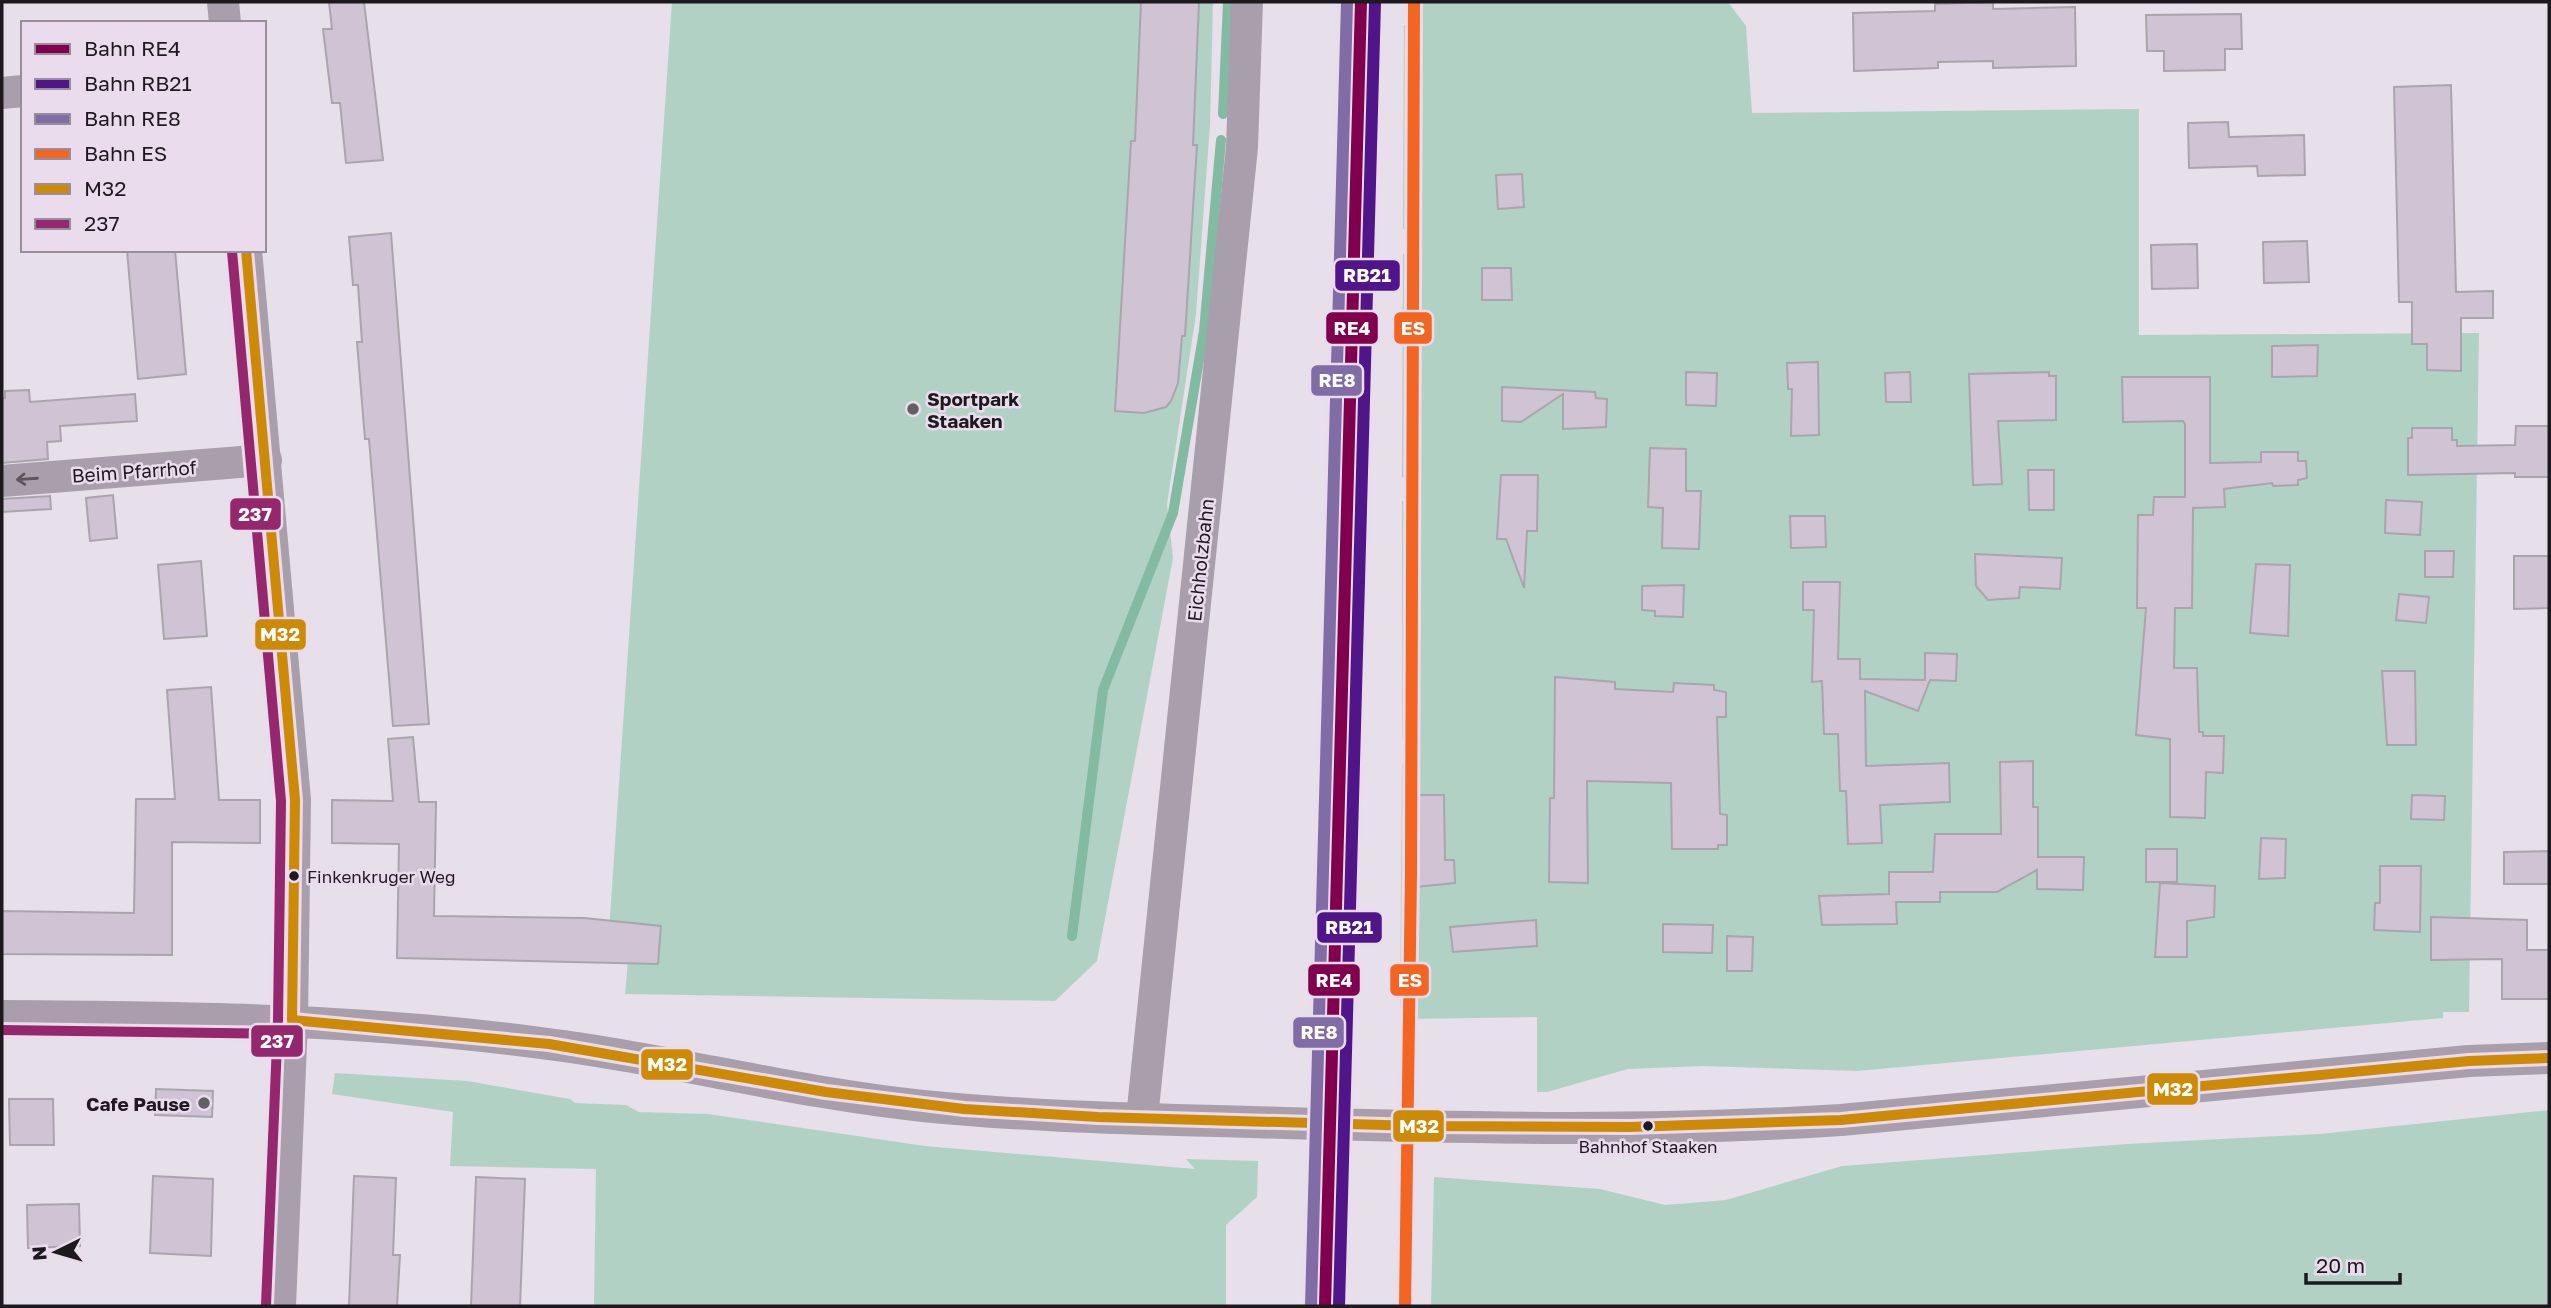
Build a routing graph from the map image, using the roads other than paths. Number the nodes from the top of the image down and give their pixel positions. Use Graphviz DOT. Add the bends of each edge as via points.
graph roads {
  1 [pos="223,2"];
  2 [pos="1247,2"];
  3 [pos="225,21"];
  4 [pos="21,91"];
  5 [pos="2,93"];
  6 [pos="246,252"];
  7 [pos="266,460"];
  8 [pos="2,481"];
  9 [pos="2,1016"];
  10 [pos="292,1020"];
  11 [pos="2549,1058"];
  12 [pos="1142,1118"];
  13 [pos="280,1306"];
  1 -- 3 [label="street"];
  2 -- 12 [label="street, Eichholzbahn" via="1242,147"];
  4 -- 5 [label="street"];
  6 -- 7 [label="street"];
  7 -- 8 [label="street, Beim Pfarrhof, one-way"];
  7 -- 10 [label="street" via="295,800"];
  9 -- 10 [label="street"];
  10 -- 12 [label="street" via="549,1044 923,1105"];
  10 -- 13 [label="street"];
  11 -- 12 [label="street" via="2469,1060 1741,1126 1517,1129"];
}
